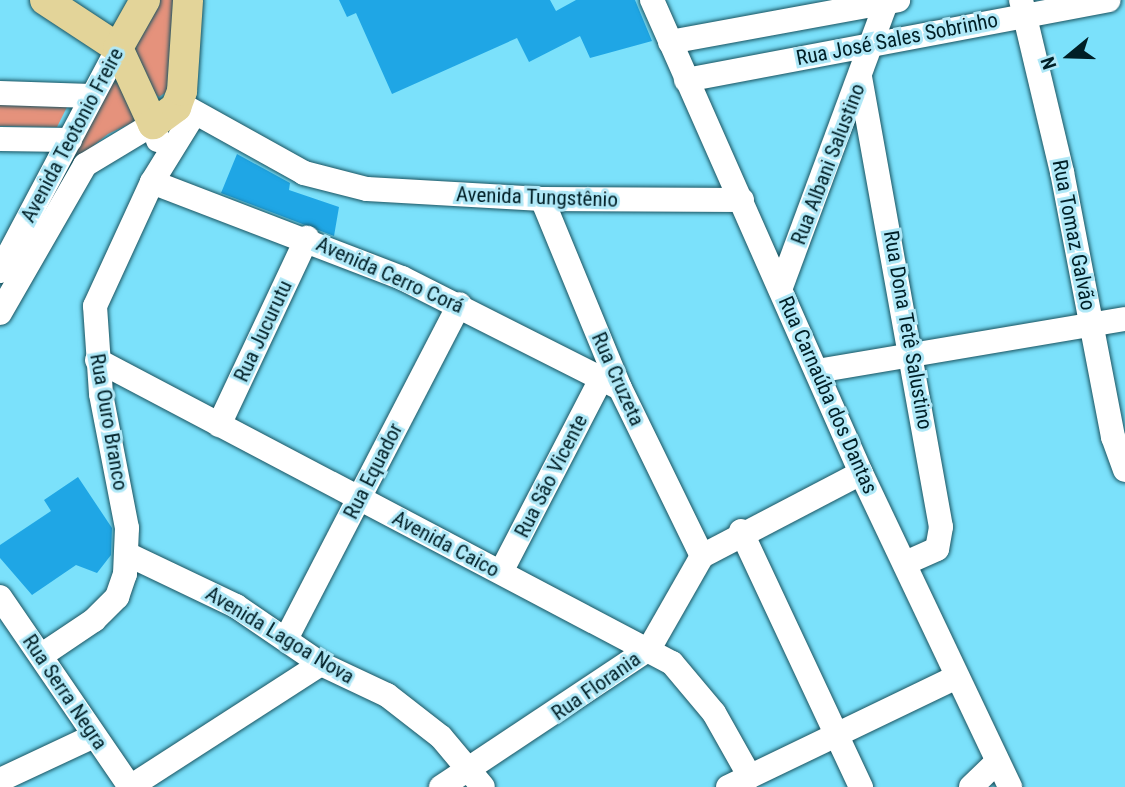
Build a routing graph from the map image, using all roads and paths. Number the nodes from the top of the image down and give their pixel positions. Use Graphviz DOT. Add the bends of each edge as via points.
graph roads {
  1 [pos="46,0"];
  2 [pos="145,0"];
  3 [pos="188,0"];
  4 [pos="652,0"];
  5 [pos="1109,0"];
  6 [pos="891,1"];
  7 [pos="1023,8"];
  8 [pos="874,41"];
  9 [pos="670,42"];
  10 [pos="118,48"];
  11 [pos="860,77"];
  12 [pos="687,80"];
  13 [pos="0,93"];
  14 [pos="91,96"];
  15 [pos="186,109"];
  16 [pos="153,124"];
  17 [pos="0,139"];
  18 [pos="70,141"];
  19 [pos="157,174"];
  20 [pos="542,199"];
  21 [pos="742,200"];
  22 [pos="307,238"];
  23 [pos="0,271"];
  24 [pos="781,287"];
  25 [pos="4,298"];
  26 [pos="460,304"];
  27 [pos="1125,319"];
  28 [pos="1091,325"];
  29 [pos="911,355"];
  30 [pos="97,360"];
  31 [pos="817,371"];
  32 [pos="610,383"];
  33 [pos="219,425"];
  34 [pos="1125,470"];
  35 [pos="861,472"];
  36 [pos="359,498"];
  37 [pos="741,531"];
  38 [pos="127,554"];
  39 [pos="702,556"];
  40 [pos="905,562"];
  41 [pos="501,572"];
  42 [pos="0,597"];
  43 [pos="286,639"];
  44 [pos="649,649"];
  45 [pos="41,655"];
  46 [pos="321,664"];
  47 [pos="957,677"];
  48 [pos="94,736"];
  49 [pos="838,736"];
  50 [pos="996,763"];
  51 [pos="477,778"];
  52 [pos="0,780"];
  53 [pos="739,782"];
  54 [pos="130,787"];
  55 [pos="441,787"];
  56 [pos="861,787"];
  57 [pos="971,787"];
  58 [pos="1010,787"];
  1 -- 10 [label="main road"];
  2 -- 10 [label="main road, Avenida Teotonio Freire"];
  3 -- 15 [label="main road"];
  4 -- 9 [label="street, Rua Carnaúba dos Dantas"];
  5 -- 7 [label="street, Rua José Sales Sobrinho"];
  6 -- 8 [label="street, Rua Albani Salustino"];
  6 -- 9 [label="street, Rua José Sales Sobrinho"];
  7 -- 8 [label="street, Rua José Sales Sobrinho"];
  7 -- 28 [label="street, Rua Tomaz Galvão"];
  8 -- 11 [label="street, Rua Albani Salustino"];
  8 -- 12 [label="street, Rua José Sales Sobrinho"];
  9 -- 12 [label="street, Rua Carnaúba dos Dantas"];
  10 -- 14 [label="street, Avenida Teotonio Freire"];
  10 -- 16 [label="main road"];
  11 -- 24 [label="street, Rua Albani Salustino"];
  11 -- 29 [label="street, Rua Dona Tetê Salustino"];
  12 -- 21 [label="street, Rua Carnaúba dos Dantas"];
  13 -- 14 [label="street"];
  14 -- 18 [label="street, Avenida Teotonio Freire"];
  15 -- 16 [label="main road, Avenida Teotonio Freire"];
  15 -- 19 [label="street, Rua Ouro Branco"];
  15 -- 20 [label="street, Avenida Tungstênio" via="247,146 333,182"];
  16 -- 19 [label="street"];
  16 -- 25 [label="street, Avenida Teotonio Freire" via="85,165"];
  17 -- 18 [label="street"];
  18 -- 23 [label="street, Avenida Teotonio Freire"];
  19 -- 22 [label="street, Avenida Cerro Corá"];
  19 -- 30 [label="street, Rua Ouro Branco" via="99,296"];
  20 -- 21 [label="street, Avenida Tungstênio"];
  20 -- 32 [label="street, Rua Cruzeta"];
  21 -- 24 [label="street, Rua Carnaúba dos Dantas"];
  22 -- 26 [label="street, Avenida Cerro Corá"];
  22 -- 33 [label="street, Rua Jucurutu"];
  24 -- 31 [label="street, Rua Carnaúba dos Dantas"];
  26 -- 32 [label="street, Avenida Cerro Corá"];
  26 -- 36 [label="street, Rua Equador"];
  27 -- 28 [label="street"];
  28 -- 29 [label="street"];
  28 -- 34 [label="street, Rua Tomaz Galvão"];
  29 -- 31 [label="street"];
  29 -- 40 [label="street, Rua Dona Tetê Salustino" via="941,527 937,550"];
  30 -- 33 [label="street, Avenida Caico"];
  30 -- 38 [label="street, Rua Ouro Branco" via="121,483"];
  31 -- 35 [label="street, Rua Carnaúba dos Dantas"];
  32 -- 39 [label="street, Rua Cruzeta"];
  32 -- 41 [label="street, Rua São Vicente"];
  33 -- 36 [label="street, Avenida Caico"];
  35 -- 37 [label="street, Rua Florania"];
  35 -- 40 [label="street, Rua Carnaúba dos Dantas"];
  36 -- 41 [label="street, Avenida Caico"];
  36 -- 43 [label="street, Rua Equador"];
  37 -- 39 [label="street, Rua Florania"];
  37 -- 49 [label="street"];
  38 -- 43 [label="street, Avenida Lagoa Nova" via="236,606"];
  38 -- 45 [label="street, Rua Ouro Branco" via="117,597"];
  39 -- 44 [label="street, Rua Florania"];
  40 -- 47 [label="street, Rua Carnaúba dos Dantas"];
  41 -- 44 [label="street, Avenida Caico"];
  42 -- 45 [label="street, Rua Serra Negra"];
  43 -- 46 [label="street, Avenida Lagoa Nova"];
  44 -- 51 [label="street, Rua Florania"];
  44 -- 53 [label="street, Avenida Caico" via="694,686"];
  45 -- 48 [label="street, Rua Serra Negra"];
  46 -- 51 [label="street, Avenida Lagoa Nova" via="414,715"];
  46 -- 54 [label="street"];
  47 -- 49 [label="street"];
  47 -- 50 [label="street, Rua Carnaúba dos Dantas"];
  48 -- 52 [label="street"];
  48 -- 54 [label="street, Rua Serra Negra"];
  49 -- 53 [label="street"];
  49 -- 56 [label="street"];
  50 -- 57 [label="street"];
  50 -- 58 [label="street, Rua Carnaúba dos Dantas"];
  51 -- 55 [label="street, Rua Florania"];
}
